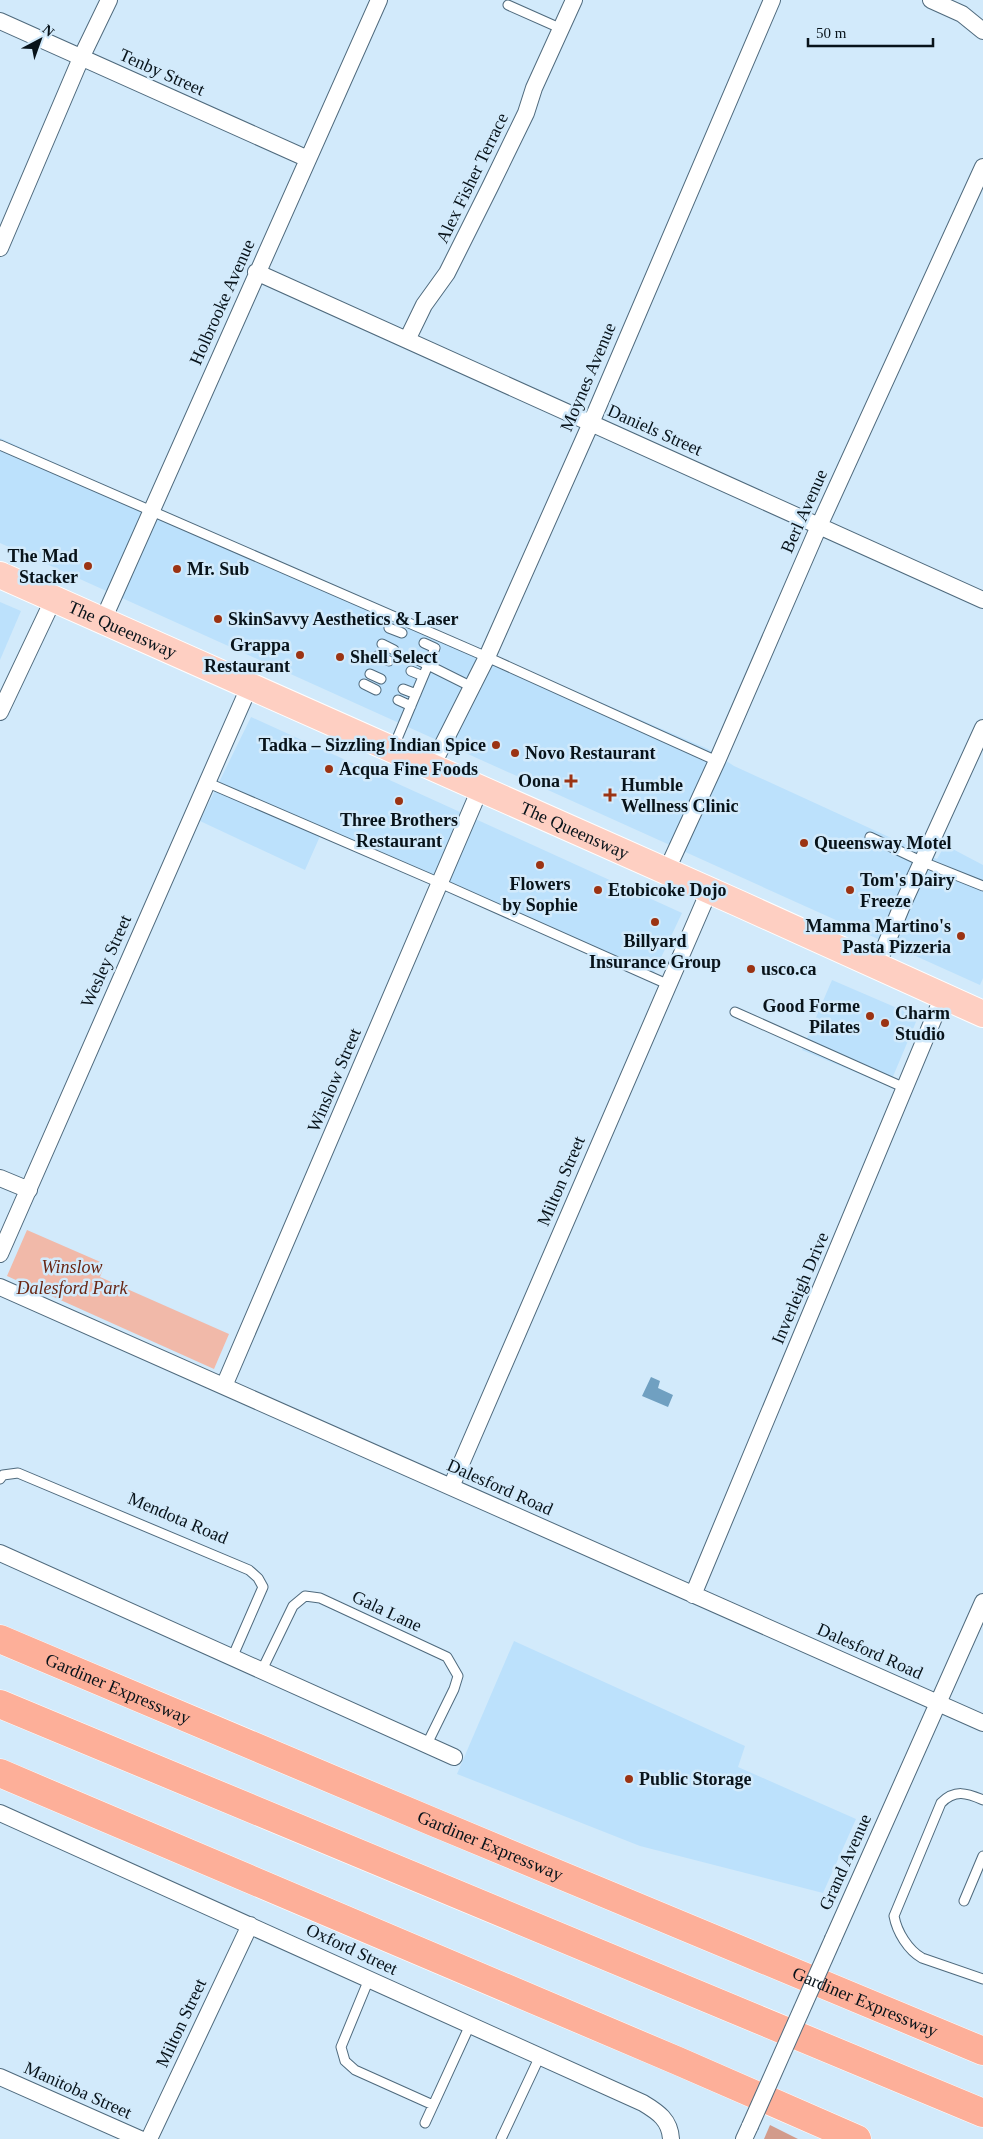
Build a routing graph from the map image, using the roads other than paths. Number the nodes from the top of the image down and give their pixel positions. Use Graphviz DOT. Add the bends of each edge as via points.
graph roads {
  1 [pos="109,0"];
  2 [pos="379,0"];
  3 [pos="574,0"];
  4 [pos="772,0"];
  5 [pos="931,0"];
  6 [pos="508,5"];
  7 [pos="962,7"];
  8 [pos="0,22"];
  9 [pos="562,28"];
  10 [pos="983,31"];
  11 [pos="81,58"];
  12 [pos="308,159"];
  13 [pos="983,167"];
  14 [pos="0,248"];
  15 [pos="256,272"];
  16 [pos="407,340"];
  17 [pos="590,423"];
  18 [pos="0,445"];
  19 [pos="149,512"];
  20 [pos="818,526"];
  21 [pos="0,575"];
  22 [pos="54,598"];
  23 [pos="983,600"];
  24 [pos="103,620"];
  25 [pos="389,628"];
  26 [pos="402,633"];
  27 [pos="424,642"];
  28 [pos="382,644"];
  29 [pos="394,650"];
  30 [pos="377,656"];
  31 [pos="487,657"];
  32 [pos="416,660"];
  33 [pos="389,661"];
  34 [pos="428,665"];
  35 [pos="411,671"];
  36 [pos="370,674"];
  37 [pos="423,676"];
  38 [pos="381,679"];
  39 [pos="6,684"];
  40 [pos="364,684"];
  41 [pos="250,685"];
  42 [pos="472,687"];
  43 [pos="403,689"];
  44 [pos="376,690"];
  45 [pos="416,694"];
  46 [pos="398,700"];
  47 [pos="411,706"];
  48 [pos="0,712"];
  49 [pos="983,728"];
  50 [pos="393,749"];
  51 [pos="717,761"];
  52 [pos="432,766"];
  53 [pos="206,782"];
  54 [pos="480,788"];
  55 [pos="870,837"];
  56 [pos="923,862"];
  57 [pos="666,872"];
  58 [pos="440,883"];
  59 [pos="983,886"];
  60 [pos="709,891"];
  61 [pos="877,966"];
  62 [pos="667,984"];
  63 [pos="943,996"];
  64 [pos="735,1012"];
  65 [pos="983,1014"];
  66 [pos="904,1088"];
  67 [pos="0,1178"];
  68 [pos="29,1190"];
  69 [pos="0,1254"];
  70 [pos="0,1287"];
  71 [pos="224,1386"];
  72 [pos="0,1479"];
  73 [pos="451,1487"];
  74 [pos="0,1554"];
  75 [pos="693,1595"];
  76 [pos="983,1602"];
  77 [pos="0,1639"];
  78 [pos="232,1658"];
  79 [pos="262,1672"];
  80 [pos="0,1704"];
  81 [pos="937,1704"];
  82 [pos="983,1724"];
  83 [pos="427,1744"];
  84 [pos="454,1757"];
  85 [pos="0,1773"];
  86 [pos="983,1800"];
  87 [pos="0,1813"];
  88 [pos="983,1856"];
  89 [pos="964,1901"];
  90 [pos="250,1925"];
  91 [pos="369,1979"];
  92 [pos="983,1980"];
  93 [pos="894,2014"];
  94 [pos="470,2025"];
  95 [pos="983,2039"];
  96 [pos="983,2051"];
  97 [pos="540,2056"];
  98 [pos="0,2077"];
  99 [pos="433,2105"];
  100 [pos="983,2113"];
  101 [pos="425,2123"];
  102 [pos="747,2132"];
  103 [pos="140,2139"];
  104 [pos="150,2139"];
  105 [pos="501,2139"];
  106 [pos="671,2139"];
  107 [pos="857,2139"];
  1 -- 11 [label="street"];
  2 -- 12 [label="street, Holbrooke Avenue"];
  3 -- 9 [label="street, Alex Fisher Terrace"];
  4 -- 17 [label="street, Moynes Avenue"];
  5 -- 7 [label="street"];
  6 -- 9 [label="lane"];
  7 -- 10 [label="street"];
  8 -- 11 [label="street, Tenby Street"];
  9 -- 16 [label="street, Alex Fisher Terrace" via="494,179 447,272 424,305"];
  11 -- 12 [label="street, Tenby Street"];
  11 -- 14 [label="street"];
  12 -- 15 [label="street, Holbrooke Avenue"];
  13 -- 20 [label="street, Berl Avenue"];
  15 -- 16 [label="street, Daniels Street"];
  15 -- 19 [label="street, Holbrooke Avenue"];
  16 -- 17 [label="street, Daniels Street"];
  17 -- 20 [label="street, Daniels Street"];
  17 -- 31 [label="street, Moynes Avenue"];
  18 -- 19 [label="lane"];
  19 -- 24 [label="street, Holbrooke Avenue"];
  19 -- 31 [label="lane"];
  20 -- 23 [label="street, Daniels Street"];
  20 -- 51 [label="street, Berl Avenue"];
  21 -- 22 [label="main road, The Queensway"];
  22 -- 24 [label="main road, The Queensway"];
  22 -- 39 [label="street"];
  24 -- 41 [label="main road, The Queensway"];
  25 -- 26 [label="lane"];
  27 -- 34 [label="lane" via="435,648"];
  28 -- 29 [label="lane"];
  30 -- 33 [label="lane"];
  31 -- 42 [label="street, Moynes Avenue"];
  31 -- 51 [label="lane"];
  32 -- 34 [label="lane"];
  34 -- 37 [label="lane"];
  34 -- 42 [label="lane"];
  35 -- 37 [label="lane"];
  36 -- 38 [label="lane"];
  37 -- 45 [label="lane"];
  39 -- 48 [label="street"];
  40 -- 44 [label="lane"];
  41 -- 50 [label="main road, The Queensway"];
  41 -- 53 [label="street, Wesley Street"];
  42 -- 52 [label="street, Moynes Avenue"];
  43 -- 45 [label="lane"];
  45 -- 47 [label="lane"];
  46 -- 47 [label="lane"];
  47 -- 50 [label="lane"];
  49 -- 56 [label="street"];
  50 -- 52 [label="main road, The Queensway"];
  51 -- 57 [label="street, Berl Avenue"];
  52 -- 54 [label="main road, The Queensway"];
  53 -- 58 [label="lane"];
  53 -- 68 [label="street, Wesley Street"];
  54 -- 57 [label="main road, The Queensway"];
  54 -- 58 [label="street, Winslow Street"];
  55 -- 56 [label="lane"];
  56 -- 59 [label="lane"];
  56 -- 61 [label="street"];
  57 -- 60 [label="main road, The Queensway"];
  58 -- 62 [label="lane"];
  58 -- 71 [label="street, Winslow Street"];
  60 -- 61 [label="main road, The Queensway"];
  60 -- 62 [label="street, Milton Street"];
  61 -- 63 [label="main road, The Queensway"];
  62 -- 73 [label="street, Milton Street"];
  63 -- 65 [label="main road, The Queensway"];
  63 -- 66 [label="street, Inverleigh Drive"];
  64 -- 66 [label="lane"];
  66 -- 75 [label="street, Inverleigh Drive"];
  67 -- 68 [label="street"];
  68 -- 69 [label="street, Wesley Street"];
  70 -- 71 [label="street, Dalesford Road"];
  71 -- 73 [label="street, Dalesford Road"];
  72 -- 78 [label="lane, Mendota Road" via="2,1475 18,1473 248,1570 263,1587"];
  73 -- 75 [label="street, Dalesford Road"];
  74 -- 78 [label="street"];
  75 -- 81 [label="street, Dalesford Road"];
  76 -- 81 [label="street, Grand Avenue"];
  77 -- 93 [label="highway, Gardiner Expressway"];
  78 -- 79 [label="street"];
  79 -- 83 [label="street"];
  79 -- 83 [label="lane, Gala Lane" via="293,1606 305,1596 320,1598 447,1657 458,1676"];
  80 -- 100 [label="highway"];
  81 -- 82 [label="street, Dalesford Road"];
  81 -- 102 [label="street, Grand Avenue, bridge"];
  83 -- 84 [label="street"];
  85 -- 107 [label="highway"];
  86 -- 92 [label="lane" via="961,1793 952,1794 941,1802 894,1916 914,1953"];
  87 -- 90 [label="street, Oxford Street"];
  88 -- 89 [label="lane"];
  90 -- 91 [label="street, Oxford Street"];
  90 -- 104 [label="street, Milton Street"];
  91 -- 94 [label="street, Oxford Street"];
  91 -- 99 [label="lane" via="341,2047 344,2061 355,2070"];
  93 -- 95 [label="highway"];
  93 -- 96 [label="highway, Gardiner Expressway"];
  94 -- 97 [label="street, Oxford Street"];
  94 -- 99 [label="lane"];
  97 -- 105 [label="lane"];
  97 -- 106 [label="street, Oxford Street" via="660,2113 670,2128"];
  98 -- 103 [label="street, Manitoba Street"];
  99 -- 101 [label="lane"];
}
